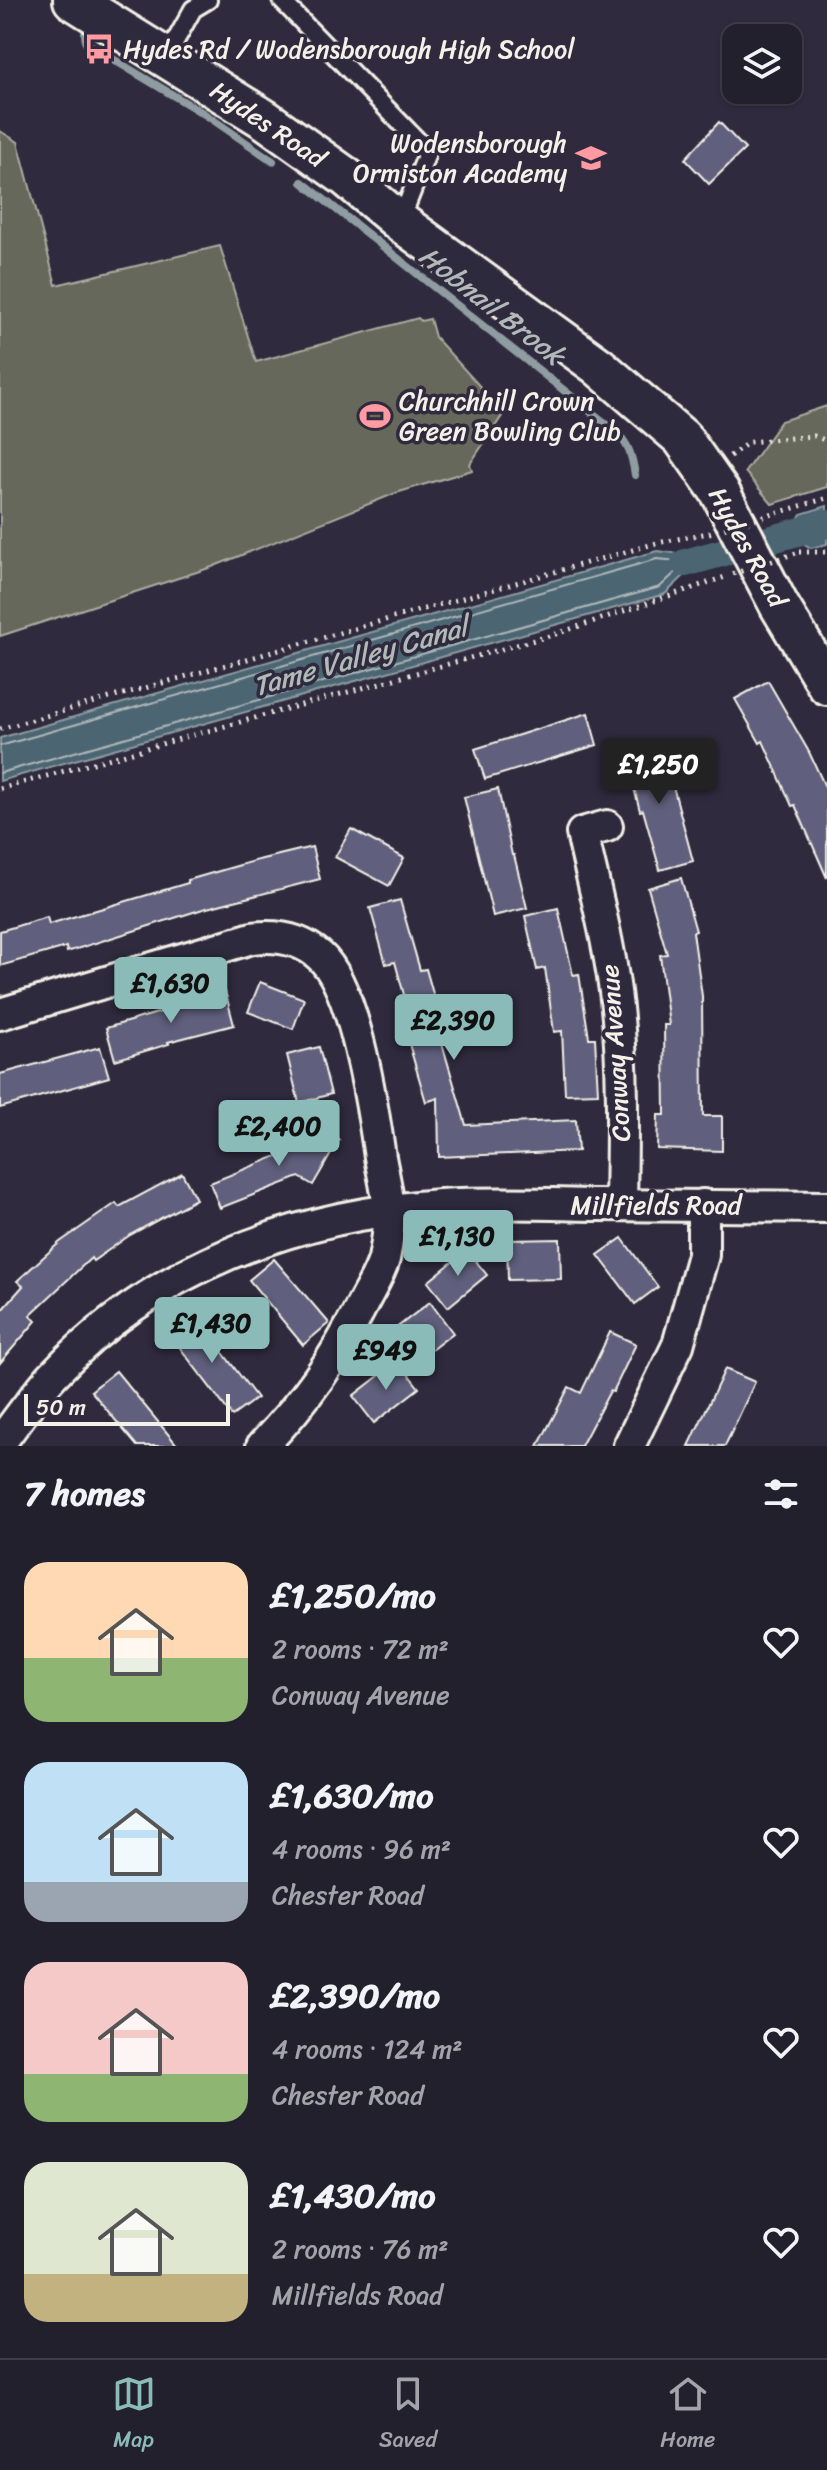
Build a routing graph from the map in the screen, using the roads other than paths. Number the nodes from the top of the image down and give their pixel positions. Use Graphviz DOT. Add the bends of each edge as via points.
graph roads {
  1 [pos="73,0"];
  2 [pos="208,0"];
  3 [pos="281,0"];
  4 [pos="167,56"];
  5 [pos="400,222"];
  6 [pos="827,685"];
  7 [pos="607,826"];
  8 [pos="0,1014"];
  9 [pos="621,1205"];
  10 [pos="703,1205"];
  11 [pos="827,1207"];
  12 [pos="389,1211"];
  13 [pos="0,1443"];
  14 [pos="262,1446"];
  15 [pos="629,1446"];
  1 -- 4 [label="street, Hydes Road"];
  2 -- 4 [label="lane" via="193,9"];
  3 -- 5 [label="lane" via="420,143 426,156"];
  4 -- 5 [label="street, Hydes Road" via="266,120"];
  5 -- 6 [label="street, Hydes Road" via="598,366 682,438 720,492"];
  7 -- 9 [label="street, Conway Avenue" via="582,833 617,1007"];
  8 -- 12 [label="street" via="252,938 281,937 308,947 331,968 344,996 368,1083"];
  9 -- 10 [label="street, Millfields Road"];
  9 -- 12 [label="street, Millfields Road" via="440,1205"];
  10 -- 11 [label="street, Millfields Road"];
  10 -- 15 [label="street" via="703,1255 678,1345"];
  12 -- 13 [label="street, Millfields Road" via="261,1240 148,1295 52,1376"];
  12 -- 14 [label="street" via="384,1259 340,1349"];
}
